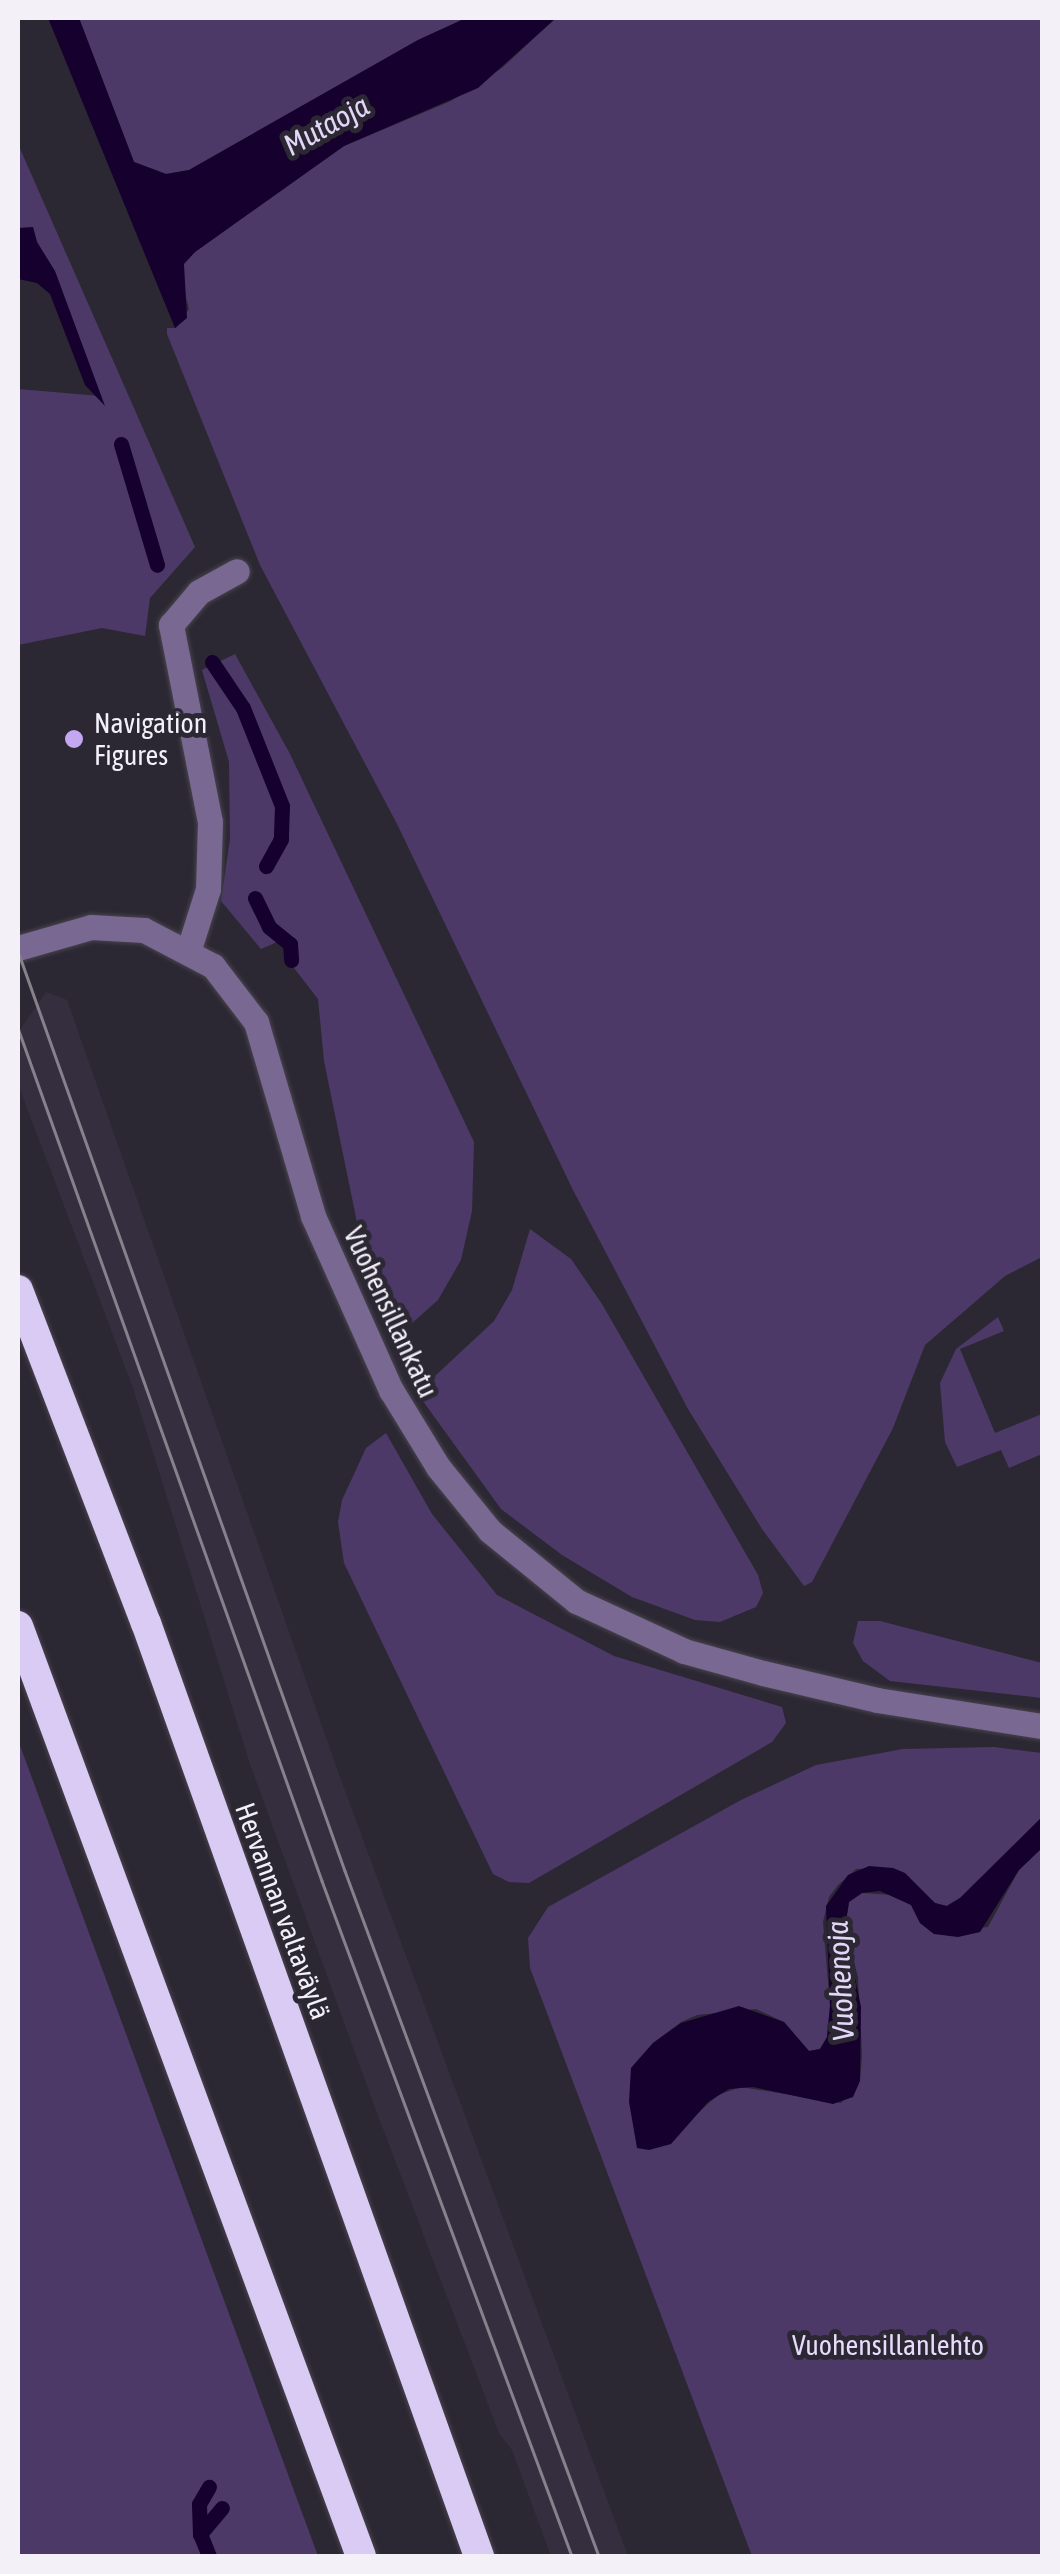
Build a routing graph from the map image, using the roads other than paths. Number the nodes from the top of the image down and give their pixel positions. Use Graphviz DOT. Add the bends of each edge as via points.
graph roads {
  1 [pos="237,572"];
  2 [pos="18,948"];
  3 [pos="188,952"];
  4 [pos="18,1290"];
  5 [pos="18,1626"];
  6 [pos="1040,1725"];
  7 [pos="361,2556"];
  8 [pos="479,2556"];
  1 -- 3 [label="street" via="199,592 171,625 210,822 208,889"];
  2 -- 3 [label="street, Vuohensillankatu" via="92,927 144,930"];
  3 -- 6 [label="street, Vuohensillankatu" via="213,966 256,1022 314,1216 373,1358 438,1467 490,1531 576,1600 684,1651 877,1700"];
  4 -- 8 [label="highway, Hervannan valtaväylä" via="146,1624"];
  5 -- 7 [label="highway"];
}
